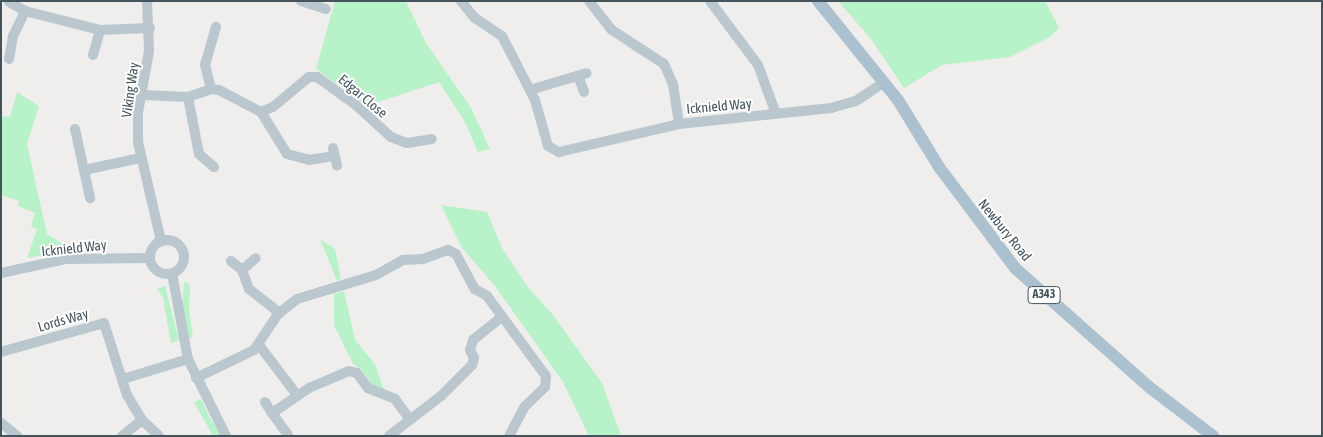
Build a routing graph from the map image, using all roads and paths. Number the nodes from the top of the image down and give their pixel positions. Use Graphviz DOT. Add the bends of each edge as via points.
graph roads {
  1 [pos="147,1"];
  2 [pos="301,1"];
  3 [pos="461,1"];
  4 [pos="589,1"];
  5 [pos="710,1"];
  6 [pos="818,1"];
  7 [pos="9,2"];
  8 [pos="326,9"];
  9 [pos="25,12"];
  10 [pos="216,27"];
  11 [pos="150,28"];
  12 [pos="100,30"];
  13 [pos="93,55"];
  14 [pos="9,59"];
  15 [pos="884,82"];
  16 [pos="211,89"];
  17 [pos="530,90"];
  18 [pos="584,92"];
  19 [pos="143,95"];
  20 [pos="188,97"];
  21 [pos="261,112"];
  22 [pos="776,114"];
  23 [pos="679,124"];
  24 [pos="75,130"];
  25 [pos="432,139"];
  26 [pos="335,157"];
  27 [pos="140,158"];
  28 [pos="214,167"];
  29 [pos="84,170"];
  30 [pos="90,198"];
  31 [pos="161,241"];
  32 [pos="150,258"];
  33 [pos="256,258"];
  34 [pos="231,261"];
  35 [pos="242,270"];
  36 [pos="1,273"];
  37 [pos="172,273"];
  38 [pos="280,313"];
  39 [pos="501,317"];
  40 [pos="259,345"];
  41 [pos="1,352"];
  42 [pos="188,359"];
  43 [pos="196,378"];
  44 [pos="123,379"];
  45 [pos="297,394"];
  46 [pos="265,402"];
  47 [pos="272,413"];
  48 [pos="409,418"];
  49 [pos="142,420"];
  50 [pos="1,423"];
  51 [pos="288,435"];
  52 [pos="17,436"];
  53 [pos="122,436"];
  54 [pos="158,436"];
  55 [pos="226,436"];
  56 [pos="389,436"];
  57 [pos="509,436"];
  58 [pos="1213,436"];
  1 -- 11 [label="street, Viking Way"];
  2 -- 8 [label="street"];
  3 -- 17 [label="street" via="476,18 502,36"];
  4 -- 23 [label="street" via="612,30 664,64 673,84"];
  5 -- 22 [label="street" via="758,65"];
  6 -- 15 [label="main road, Newbury Road / A343"];
  7 -- 9 [label="street"];
  9 -- 12 [label="street"];
  9 -- 14 [label="street" via="13,36"];
  10 -- 16 [label="street" via="205,66"];
  11 -- 12 [label="street"];
  11 -- 19 [label="street, Viking Way"];
  12 -- 13 [label="street"];
  15 -- 22 [label="street, Icknield Way" via="874,92 846,104"];
  15 -- 58 [label="main road, Newbury Road / A343" via="970,211 1015,268 1149,387"];
  16 -- 20 [label="street"];
  16 -- 21 [label="street" via="235,95"];
  17 -- 18 [label="street" via="583,74"];
  17 -- 23 [label="street, Icknield Way" via="543,133 554,151 569,152"];
  19 -- 20 [label="street"];
  19 -- 27 [label="street, Viking Way" via="138,113"];
  20 -- 28 [label="street" via="199,154"];
  21 -- 25 [label="street, Edgar Close" via="309,77 317,77 357,106 391,137 407,143"];
  21 -- 26 [label="street" via="287,154 309,160"];
  22 -- 23 [label="street, Icknield Way"];
  24 -- 29 [label="street"];
  27 -- 29 [label="street"];
  27 -- 31 [label="street, Viking Way"];
  29 -- 30 [label="street"];
  31 -- 32 [label="street" via="153,248"];
  31 -- 37 [label="street" via="175,242 183,252 182,265"];
  32 -- 36 [label="street, Icknield Way" via="66,260"];
  32 -- 37 [label="street" via="157,271"];
  33 -- 35 [label="street"];
  34 -- 35 [label="street"];
  35 -- 38 [label="street" via="249,289"];
  37 -- 42 [label="street"];
  38 -- 39 [label="street" via="305,295 372,276 403,260 423,259 448,250 456,254 475,289 486,295"];
  38 -- 40 [label="street"];
  39 -- 48 [label="street" via="473,340 470,350 474,358 472,365 440,398"];
  39 -- 57 [label="street" via="547,379 545,387 525,406"];
  40 -- 43 [label="street" via="239,360"];
  40 -- 45 [label="street"];
  41 -- 44 [label="street, Lords Way" via="104,323"];
  42 -- 43 [label="street"];
  42 -- 44 [label="street"];
  43 -- 55 [label="street"];
  44 -- 49 [label="street, Lords Way" via="132,406"];
  45 -- 47 [label="street"];
  45 -- 48 [label="street" via="353,371 368,388 395,400"];
  46 -- 47 [label="street"];
  47 -- 51 [label="street"];
  48 -- 56 [label="street"];
  49 -- 53 [label="street"];
  49 -- 54 [label="street, Lords Way"];
  50 -- 52 [label="street"];
}
